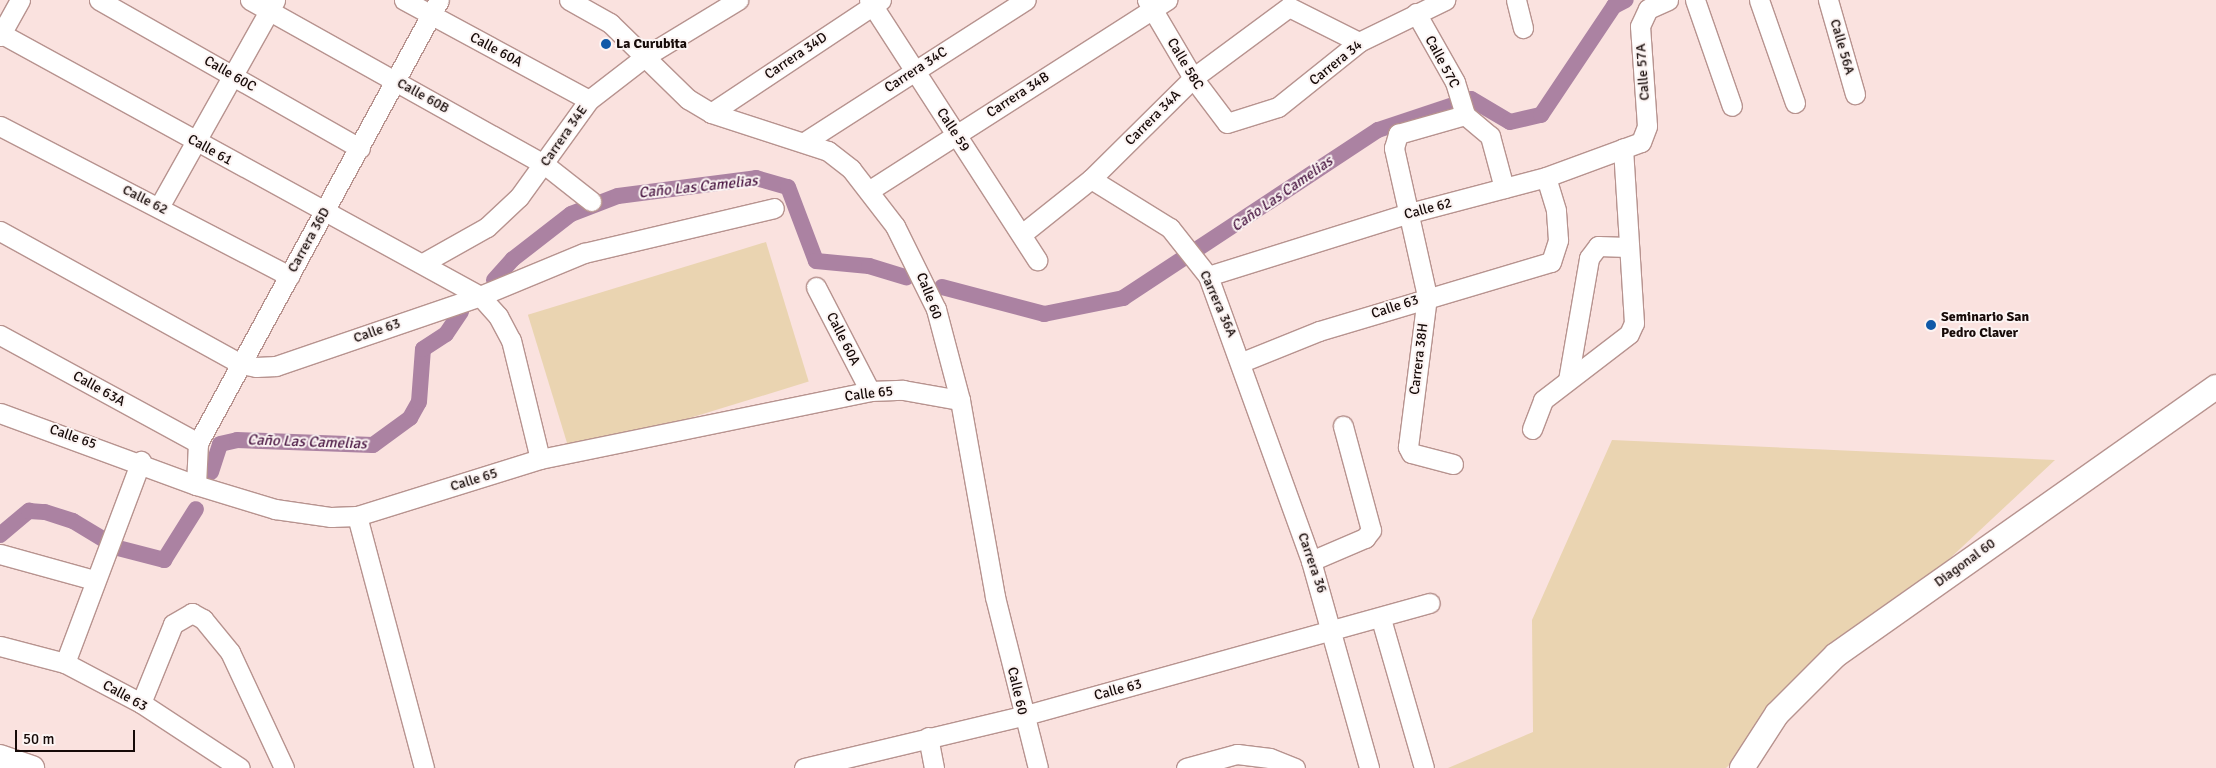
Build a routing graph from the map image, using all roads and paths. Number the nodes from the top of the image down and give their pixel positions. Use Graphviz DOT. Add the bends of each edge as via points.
graph roads {
  1 [pos="20,0"];
  2 [pos="99,0"];
  3 [pos="250,0"];
  4 [pos="404,0"];
  5 [pos="738,0"];
  6 [pos="1026,0"];
  7 [pos="1445,0"];
  8 [pos="1516,0"];
  9 [pos="1668,0"];
  10 [pos="1695,0"];
  11 [pos="1758,0"];
  12 [pos="1828,0"];
  13 [pos="874,2"];
  14 [pos="584,3"];
  15 [pos="1156,3"];
  16 [pos="272,5"];
  17 [pos="436,8"];
  18 [pos="1416,14"];
  19 [pos="1523,28"];
  20 [pos="0,34"];
  21 [pos="1359,42"];
  22 [pos="646,56"];
  23 [pos="915,71"];
  24 [pos="232,75"];
  25 [pos="1193,78"];
  26 [pos="396,80"];
  27 [pos="1855,94"];
  28 [pos="589,100"];
  29 [pos="1795,103"];
  30 [pos="1732,106"];
  31 [pos="1464,111"];
  32 [pos="711,113"];
  33 [pos="1228,123"];
  34 [pos="0,126"];
  35 [pos="957,135"];
  36 [pos="1645,136"];
  37 [pos="806,141"];
  38 [pos="195,142"];
  39 [pos="360,148"];
  40 [pos="1623,148"];
  41 [pos="544,164"];
  42 [pos="1546,177"];
  43 [pos="1091,179"];
  44 [pos="1504,188"];
  45 [pos="870,190"];
  46 [pos="591,201"];
  47 [pos="159,207"];
  48 [pos="774,208"];
  49 [pos="324,212"];
  50 [pos="1406,214"];
  51 [pos="0,232"];
  52 [pos="1022,234"];
  53 [pos="1627,247"];
  54 [pos="1038,260"];
  55 [pos="423,263"];
  56 [pos="289,276"];
  57 [pos="1208,276"];
  58 [pos="816,287"];
  59 [pos="480,296"];
  60 [pos="1427,296"];
  61 [pos="0,335"];
  62 [pos="1242,362"];
  63 [pos="241,364"];
  64 [pos="1568,380"];
  65 [pos="2216,387"];
  66 [pos="870,391"];
  67 [pos="960,400"];
  68 [pos="0,413"];
  69 [pos="1343,426"];
  70 [pos="1532,429"];
  71 [pos="198,443"];
  72 [pos="540,459"];
  73 [pos="141,461"];
  74 [pos="1453,464"];
  75 [pos="196,485"];
  76 [pos="356,516"];
  77 [pos="0,554"];
  78 [pos="1311,561"];
  79 [pos="94,580"];
  80 [pos="1430,603"];
  81 [pos="1381,618"];
  82 [pos="1335,633"];
  83 [pos="0,646"];
  84 [pos="65,663"];
  85 [pos="141,703"];
  86 [pos="1022,716"];
  87 [pos="928,738"];
  88 [pos="0,757"];
  89 [pos="858,762"];
  90 [pos="32,768"];
  91 [pos="240,768"];
  92 [pos="284,768"];
  93 [pos="424,768"];
  94 [pos="804,768"];
  95 [pos="934,768"];
  96 [pos="1038,768"];
  97 [pos="1186,768"];
  98 [pos="1295,768"];
  99 [pos="1369,768"];
  100 [pos="1424,768"];
  101 [pos="1742,768"];
  1 -- 20 [label="street"];
  2 -- 24 [label="street, Calle 60C"];
  3 -- 16 [label="street, Calle 60B"];
  4 -- 17 [label="street, Calle 60A"];
  5 -- 22 [label="street, Carrera 34E"];
  6 -- 23 [label="street, Carrera 34C"];
  7 -- 18 [label="street, Carrera 34"];
  8 -- 19 [label="street"];
  9 -- 36 [label="street, Calle 57A" via="1648,9 1640,26"];
  10 -- 30 [label="street"];
  11 -- 29 [label="street"];
  12 -- 27 [label="street, Calle 56A"];
  13 -- 23 [label="street, Calle 59"];
  13 -- 32 [label="street, Carrera 34D"];
  14 -- 22 [label="street, Calle 60"];
  15 -- 25 [label="street, Calle 58C"];
  15 -- 35 [label="street, Carrera 34B"];
  16 -- 24 [label="street"];
  16 -- 26 [label="street, Calle 60B"];
  17 -- 26 [label="street, Carrera 36D"];
  17 -- 28 [label="street, Calle 60A"];
  18 -- 21 [label="street, Carrera 34"];
  18 -- 31 [label="street, Calle 57C" via="1455,82"];
  20 -- 38 [label="street, Calle 61"];
  21 -- 25 [label="street, Carrera 34A" via="1289,7"];
  21 -- 33 [label="street, Carrera 34" via="1278,107"];
  22 -- 28 [label="street, Carrera 34E"];
  22 -- 32 [label="street, Calle 60" via="688,99"];
  23 -- 35 [label="street, Calle 59"];
  23 -- 37 [label="street, Carrera 34C"];
  24 -- 38 [label="street"];
  24 -- 39 [label="street, Calle 60C"];
  25 -- 33 [label="street, Calle 58C"];
  25 -- 43 [label="street, Carrera 34A"];
  26 -- 39 [label="street, Carrera 36D"];
  26 -- 41 [label="street, Calle 60B"];
  28 -- 41 [label="street, Carrera 34E"];
  31 -- 44 [label="street" via="1490,136"];
  31 -- 50 [label="street, Carrera 38H" via="1398,134 1394,148"];
  32 -- 37 [label="street, Calle 60"];
  34 -- 47 [label="street, Calle 62"];
  35 -- 45 [label="street, Carrera 34B"];
  35 -- 52 [label="street, Calle 59"];
  36 -- 40 [label="street, Calle 62"];
  37 -- 45 [label="street, Calle 60" via="851,169"];
  38 -- 47 [label="street"];
  38 -- 49 [label="street, Calle 61"];
  39 -- 49 [label="street, Carrera 36D"];
  40 -- 42 [label="street, Calle 62"];
  40 -- 53 [label="street"];
  41 -- 46 [label="street, Calle 60B"];
  41 -- 55 [label="street, Carrera 34E" via="519,197 487,227"];
  42 -- 44 [label="street, Calle 62"];
  42 -- 60 [label="street, Calle 63" via="1556,210 1558,240 1551,262"];
  43 -- 52 [label="street, Carrera 34A"];
  43 -- 57 [label="street, Carrera 36A" via="1170,228"];
  44 -- 50 [label="street, Calle 62"];
  45 -- 67 [label="street, Calle 60" via="917,265 936,308"];
  47 -- 56 [label="street, Calle 62"];
  48 -- 59 [label="street, Calle 63" via="584,253"];
  49 -- 55 [label="street, Calle 61"];
  49 -- 56 [label="street, Carrera 36D"];
  50 -- 57 [label="street, Calle 62"];
  50 -- 60 [label="street, Carrera 38H"];
  51 -- 63 [label="street, Calle 63"];
  52 -- 54 [label="street, Calle 59"];
  53 -- 64 [label="street" via="1634,323 1629,334"];
  53 -- 64 [label="street" via="1598,246 1589,258"];
  55 -- 59 [label="street"];
  56 -- 63 [label="street, Carrera 36D"];
  57 -- 62 [label="street, Carrera 36A"];
  58 -- 66 [label="street, Calle 60A"];
  59 -- 63 [label="street, Calle 63" via="276,366"];
  59 -- 72 [label="street" via="498,316 511,340"];
  60 -- 62 [label="street, Calle 63" via="1319,331"];
  60 -- 74 [label="street, Carrera 38H" via="1408,442 1410,453"];
  61 -- 71 [label="street, Calle 63A"];
  62 -- 78 [label="street, Carrera 36"];
  63 -- 71 [label="street, Carrera 36D"];
  64 -- 70 [label="street" via="1542,400"];
  65 -- 101 [label="main road, Diagonal 60" via="1836,655 1778,714"];
  66 -- 67 [label="street, Calle 65" via="903,390"];
  66 -- 72 [label="street, Calle 65"];
  67 -- 86 [label="street, Calle 60"];
  68 -- 73 [label="street, Calle 65"];
  69 -- 78 [label="street" via="1370,530 1365,538"];
  71 -- 75 [label="street, Carrera 36D"];
  72 -- 76 [label="street, Calle 65"];
  73 -- 75 [label="street, Calle 65"];
  73 -- 79 [label="street"];
  75 -- 76 [label="street, Calle 65" via="275,509"];
  76 -- 93 [label="street"];
  77 -- 79 [label="street"];
  78 -- 82 [label="street, Carrera 36"];
  79 -- 84 [label="street"];
  80 -- 81 [label="street, Calle 63"];
  81 -- 82 [label="street, Calle 63"];
  81 -- 100 [label="street"];
  82 -- 86 [label="street, Calle 63"];
  82 -- 99 [label="street, Carrera 36"];
  83 -- 84 [label="street, Calle 63"];
  84 -- 85 [label="street, Calle 63"];
  85 -- 91 [label="street, Calle 63"];
  85 -- 92 [label="street" via="173,624 192,613 202,619 230,652"];
  86 -- 87 [label="street, Calle 63"];
  86 -- 96 [label="street, Calle 60"];
  87 -- 89 [label="street, Calle 63"];
  87 -- 95 [label="street"];
  88 -- 90 [label="main road"];
  89 -- 94 [label="street, Calle 63"];
  97 -- 98 [label="street" via="1237,754 1270,758"];
}
